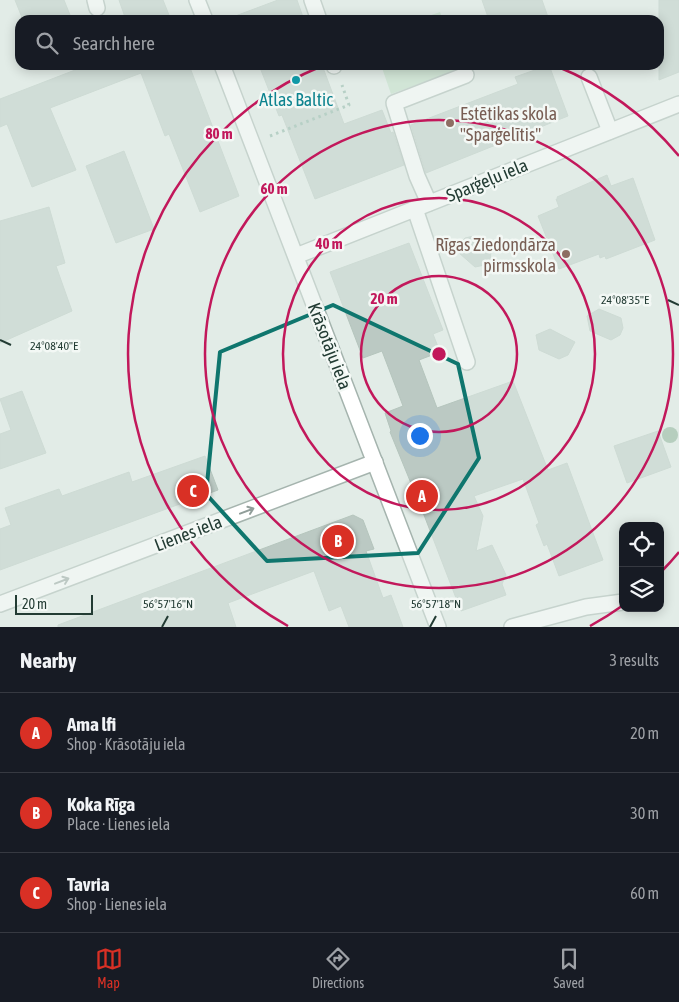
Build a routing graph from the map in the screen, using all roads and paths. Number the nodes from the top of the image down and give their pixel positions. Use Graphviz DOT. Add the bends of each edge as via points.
graph roads {
  1 [pos="197,0"];
  2 [pos="312,0"];
  3 [pos="203,15"];
  4 [pos="317,15"];
  5 [pos="224,70"];
  6 [pos="336,70"];
  7 [pos="466,75"];
  8 [pos="589,77"];
  9 [pos="679,104"];
  10 [pos="610,131"];
  11 [pos="269,136"];
  12 [pos="422,206"];
  13 [pos="296,256"];
  14 [pos="467,362"];
  15 [pos="375,462"];
  16 [pos="619,603"];
  17 [pos="0,604"];
  18 [pos="438,627"];
  19 [pos="512,627"];
  1 -- 3 [label="street"];
  2 -- 4 [label="street"];
  5 -- 13 [label="street, Krāsotāju iela"];
  6 -- 11 [label="path" via="349,105"];
  7 -- 12 [label="street" via="394,103 417,176"];
  8 -- 10 [label="street"];
  9 -- 10 [label="street, Sparģeļu iela"];
  10 -- 12 [label="street, Sparģeļu iela"];
  12 -- 13 [label="street, Sparģeļu iela"];
  12 -- 14 [label="street"];
  13 -- 15 [label="street, Krāsotāju iela"];
  17 -- 15 [label="street, Lienes iela, one-way"];
  15 -- 18 [label="street, Krāsotāju iela"];
  16 -- 19 [label="street" via="586,607"];
}
